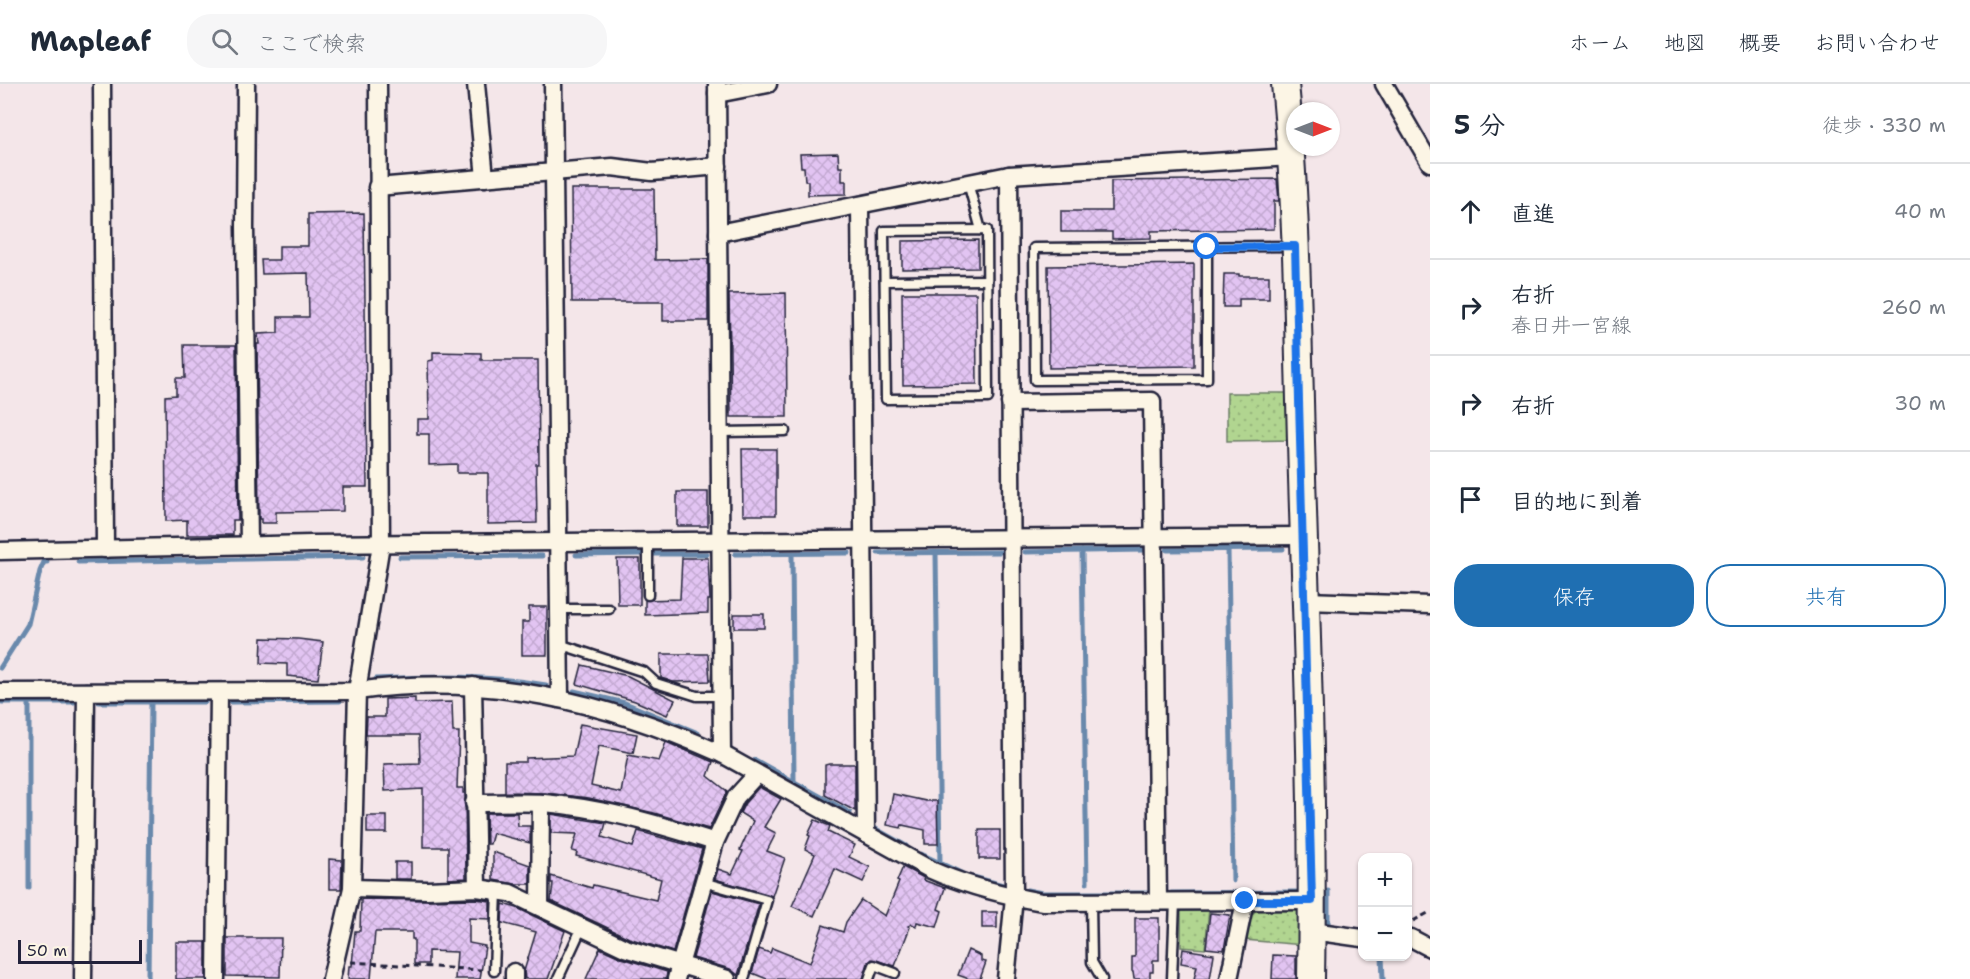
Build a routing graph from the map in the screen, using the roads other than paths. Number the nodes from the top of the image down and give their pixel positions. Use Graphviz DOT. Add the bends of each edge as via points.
graph roads {
  1 [pos="102,84"];
  2 [pos="246,84"];
  3 [pos="378,84"];
  4 [pos="476,84"];
  5 [pos="553,84"];
  6 [pos="768,84"];
  7 [pos="1285,84"];
  8 [pos="1383,84"];
  9 [pos="717,89"];
  10 [pos="1292,157"];
  11 [pos="1430,163"];
  12 [pos="718,166"];
  13 [pos="554,172"];
  14 [pos="1009,175"];
  15 [pos="484,178"];
  16 [pos="968,183"];
  17 [pos="377,187"];
  18 [pos="860,205"];
  19 [pos="981,230"];
  20 [pos="718,233"];
  21 [pos="1295,246"];
  22 [pos="1207,247"];
  23 [pos="987,280"];
  24 [pos="885,281"];
  25 [pos="1010,403"];
  26 [pos="785,430"];
  27 [pos="720,432"];
  28 [pos="1304,536"];
  29 [pos="1154,537"];
  30 [pos="1011,539"];
  31 [pos="863,540"];
  32 [pos="720,541"];
  33 [pos="648,542"];
  34 [pos="558,543"];
  35 [pos="381,544"];
  36 [pos="249,545"];
  37 [pos="105,549"];
  38 [pos="0,551"];
  39 [pos="648,595"];
  40 [pos="1305,601"];
  41 [pos="1430,605"];
  42 [pos="559,609"];
  43 [pos="609,609"];
  44 [pos="559,644"];
  45 [pos="474,686"];
  46 [pos="357,691"];
  47 [pos="0,692"];
  48 [pos="86,692"];
  49 [pos="219,692"];
  50 [pos="721,696"];
  51 [pos="560,699"];
  52 [pos="722,753"];
  53 [pos="757,774"];
  54 [pos="474,803"];
  55 [pos="541,803"];
  56 [pos="866,834"];
  57 [pos="715,842"];
  58 [pos="703,882"];
  59 [pos="352,888"];
  60 [pos="477,888"];
  61 [pos="497,891"];
  62 [pos="1014,897"];
  63 [pos="1245,901"];
  64 [pos="1312,901"];
  65 [pos="1091,902"];
  66 [pos="1167,902"];
  67 [pos="540,907"];
  68 [pos="582,927"];
  69 [pos="1312,931"];
  70 [pos="1358,937"];
  71 [pos="1412,938"];
  72 [pos="1430,948"];
  73 [pos="495,971"];
  74 [pos="678,972"];
  75 [pos="895,973"];
  76 [pos="83,979"];
  77 [pos="216,979"];
  78 [pos="331,979"];
  79 [pos="558,979"];
  80 [pos="727,979"];
  81 [pos="744,979"];
  82 [pos="869,979"];
  83 [pos="1006,979"];
  84 [pos="1102,979"];
  85 [pos="1172,979"];
  86 [pos="1229,979"];
  87 [pos="1311,979"];
  1 -- 37 [label="street"];
  2 -- 36 [label="street"];
  3 -- 17 [label="street"];
  4 -- 15 [label="street"];
  5 -- 13 [label="street"];
  6 -- 9 [label="street"];
  7 -- 10 [label="main road"];
  8 -- 11 [label="street"];
  9 -- 12 [label="street"];
  10 -- 14 [label="street"];
  10 -- 21 [label="main road"];
  12 -- 13 [label="street" via="652,172 612,167"];
  12 -- 20 [label="street"];
  13 -- 15 [label="street"];
  13 -- 34 [label="street"];
  14 -- 16 [label="street"];
  14 -- 25 [label="street"];
  15 -- 17 [label="street"];
  16 -- 18 [label="street"];
  16 -- 19 [label="lane"];
  17 -- 35 [label="street"];
  18 -- 20 [label="street"];
  18 -- 31 [label="street"];
  19 -- 23 [label="lane" via="987,230"];
  19 -- 24 [label="lane" via="884,231"];
  20 -- 27 [label="street"];
  21 -- 22 [label="lane"];
  21 -- 28 [label="main road"];
  22 -- 22 [label="lane" via="1208,379 1035,380 1035,248"];
  23 -- 24 [label="lane"];
  23 -- 24 [label="lane" via="988,398 885,399"];
  25 -- 29 [label="street" via="1152,401"];
  25 -- 30 [label="street"];
  26 -- 27 [label="lane"];
  27 -- 32 [label="street"];
  28 -- 29 [label="street"];
  28 -- 40 [label="main road"];
  29 -- 30 [label="street"];
  29 -- 66 [label="street"];
  30 -- 31 [label="street"];
  30 -- 62 [label="street"];
  31 -- 32 [label="street"];
  31 -- 56 [label="street"];
  32 -- 33 [label="street"];
  32 -- 50 [label="street"];
  33 -- 34 [label="street"];
  33 -- 39 [label="lane"];
  34 -- 35 [label="street"];
  34 -- 42 [label="street"];
  35 -- 36 [label="street"];
  35 -- 46 [label="street"];
  36 -- 37 [label="street"];
  37 -- 38 [label="street"];
  40 -- 41 [label="street"];
  40 -- 64 [label="main road"];
  42 -- 43 [label="lane"];
  42 -- 44 [label="street"];
  44 -- 50 [label="lane" via="644,672 656,682 697,696"];
  44 -- 51 [label="street"];
  45 -- 46 [label="street"];
  45 -- 51 [label="street"];
  45 -- 54 [label="street"];
  46 -- 49 [label="street"];
  46 -- 59 [label="street"];
  47 -- 48 [label="street"];
  48 -- 49 [label="street"];
  48 -- 76 [label="street"];
  49 -- 77 [label="street"];
  50 -- 52 [label="street"];
  51 -- 52 [label="street" via="635,718"];
  52 -- 53 [label="street"];
  53 -- 56 [label="street"];
  53 -- 57 [label="street" via="736,796"];
  54 -- 55 [label="street"];
  54 -- 60 [label="street"];
  55 -- 57 [label="street" via="648,821"];
  55 -- 67 [label="street"];
  56 -- 62 [label="street" via="931,870 964,884"];
  57 -- 58 [label="street"];
  58 -- 74 [label="street"];
  58 -- 81 [label="lane" via="767,900"];
  59 -- 60 [label="street"];
  59 -- 78 [label="street"];
  60 -- 61 [label="street"];
  61 -- 67 [label="street"];
  61 -- 73 [label="lane"];
  62 -- 65 [label="street" via="1042,902"];
  62 -- 83 [label="street"];
  63 -- 64 [label="street"];
  63 -- 66 [label="street"];
  63 -- 86 [label="street"];
  64 -- 69 [label="main road"];
  65 -- 66 [label="street"];
  65 -- 84 [label="lane" via="1092,962"];
  66 -- 85 [label="lane"];
  67 -- 68 [label="street"];
  68 -- 74 [label="street"];
  68 -- 79 [label="lane"];
  69 -- 70 [label="street"];
  69 -- 87 [label="main road"];
  71 -- 72 [label="street"];
  74 -- 80 [label="street"];
  75 -- 82 [label="lane" via="874,965"];
}
